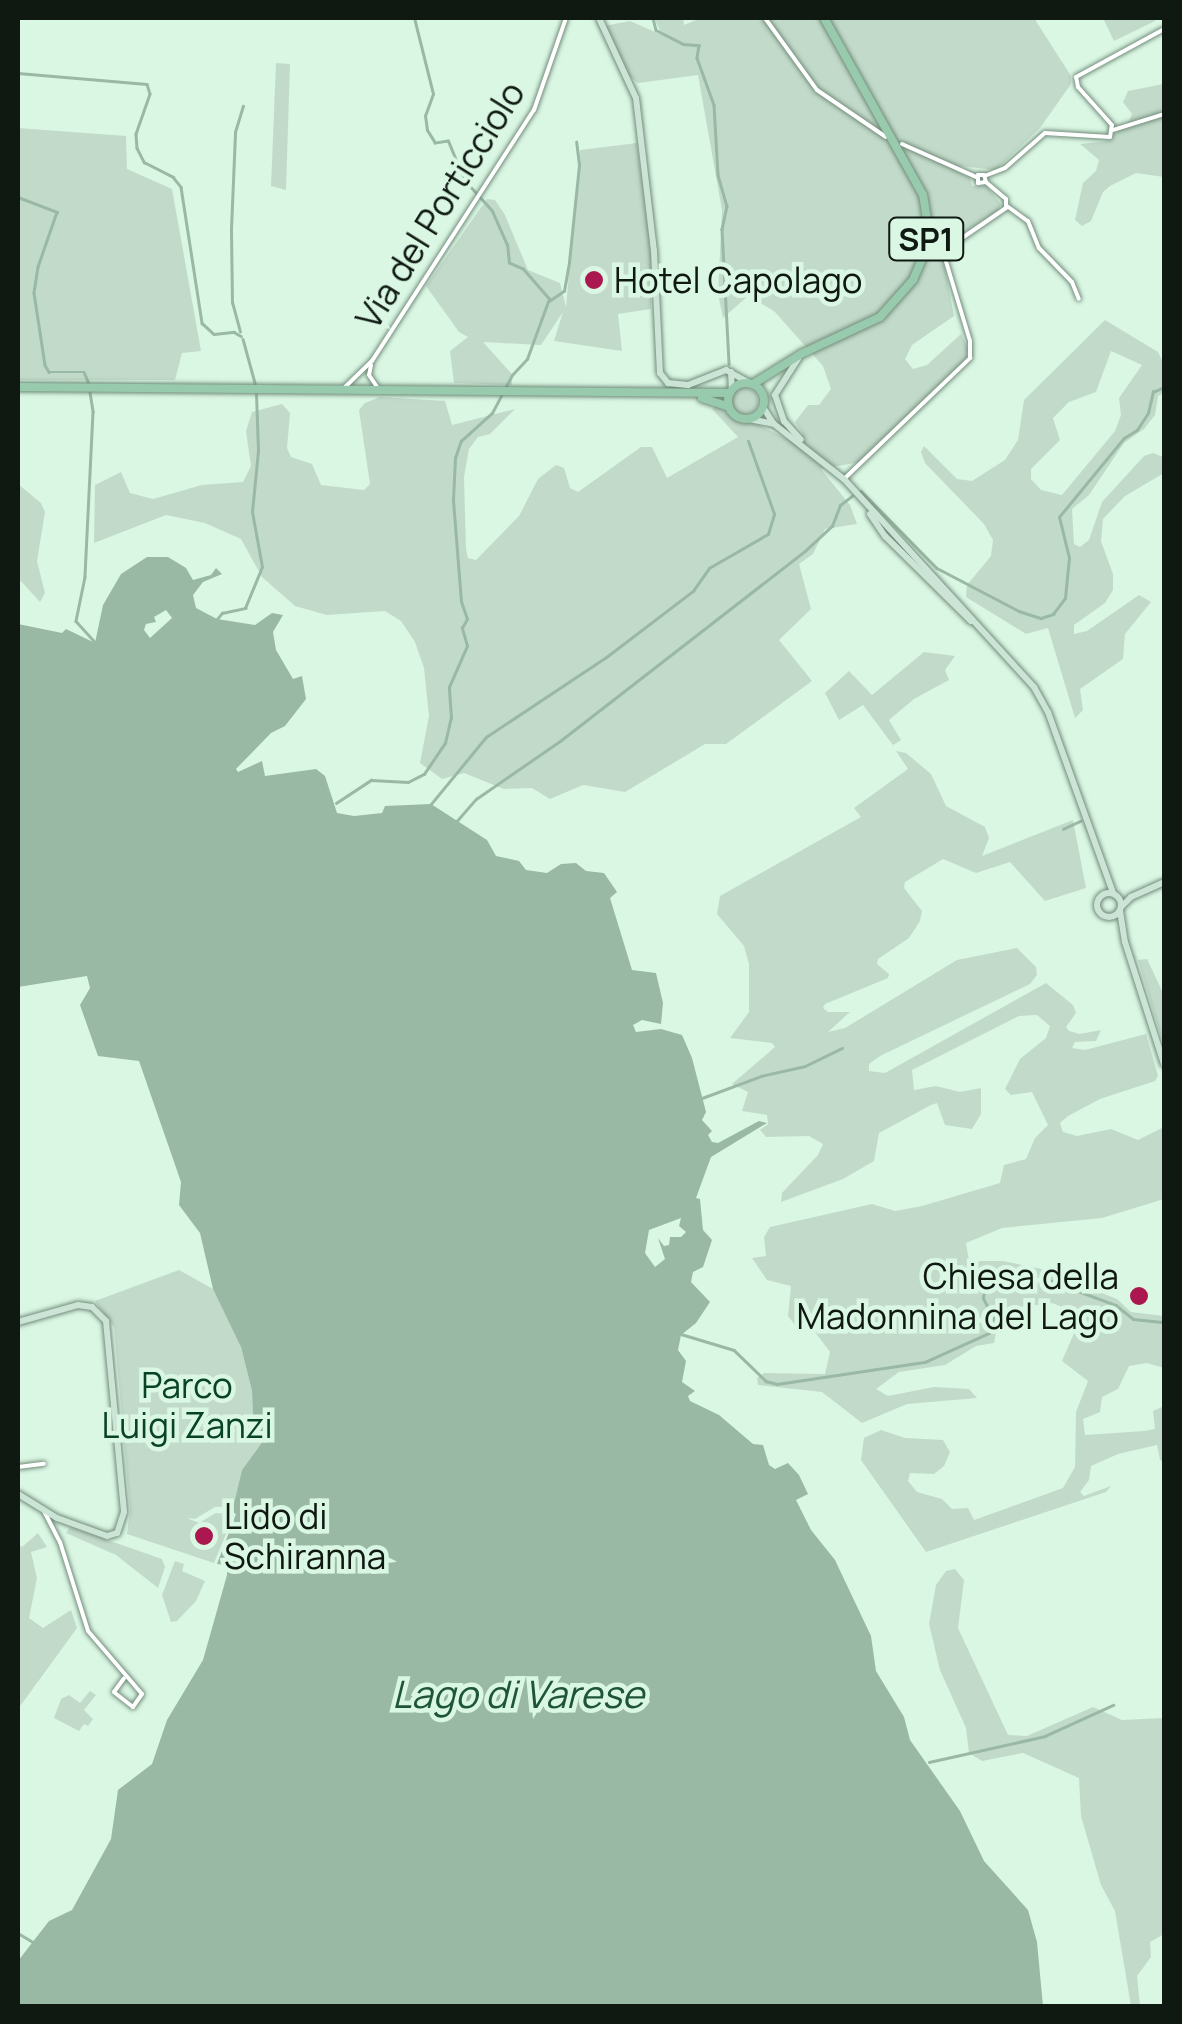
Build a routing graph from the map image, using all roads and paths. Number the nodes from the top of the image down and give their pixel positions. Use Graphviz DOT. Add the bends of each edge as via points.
graph roads {
  1 [pos="566,18"];
  2 [pos="598,18"];
  3 [pos="766,18"];
  4 [pos="824,18"];
  5 [pos="1164,29"];
  6 [pos="1164,114"];
  7 [pos="1113,130"];
  8 [pos="886,138"];
  9 [pos="902,144"];
  10 [pos="986,179"];
  11 [pos="1007,206"];
  12 [pos="1079,298"];
  13 [pos="802,354"];
  14 [pos="372,361"];
  15 [pos="731,371"];
  16 [pos="776,372"];
  17 [pos="751,384"];
  18 [pos="18,387"];
  19 [pos="338,390"];
  20 [pos="380,390"];
  21 [pos="731,391"];
  22 [pos="688,395"];
  23 [pos="763,396"];
  24 [pos="729,407"];
  25 [pos="762,407"];
  26 [pos="750,418"];
  27 [pos="774,424"];
  28 [pos="808,449"];
  29 [pos="844,480"];
  30 [pos="863,502"];
  31 [pos="900,542"];
  32 [pos="921,574"];
  33 [pos="948,592"];
  34 [pos="998,645"];
  35 [pos="1100,864"];
  36 [pos="1164,882"];
  37 [pos="1115,894"];
  38 [pos="1101,896"];
  39 [pos="1131,897"];
  40 [pos="1121,909"];
  41 [pos="1108,918"];
  42 [pos="1125,942"];
  43 [pos="1164,1064"];
  44 [pos="18,1322"];
  45 [pos="44,1464"];
  46 [pos="18,1467"];
  47 [pos="18,1494"];
  48 [pos="44,1511"];
  49 [pos="124,1678"];
  50 [pos="131,1706"];
  51 [pos="126,1712"];
  1 -- 14 [label="street, Via del Porticciolo" via="534,110"];
  2 -- 15 [label="main road" via="636,98 660,373 668,383 688,385"];
  3 -- 8 [label="street" via="817,90"];
  4 -- 13 [label="main road, SP1" via="911,168 928,226 923,256 899,299 880,316"];
  5 -- 7 [label="street" via="1076,77"];
  6 -- 7 [label="street"];
  7 -- 10 [label="street" via="1100,139 1045,133"];
  9 -- 10 [label="street" via="979,184"];
  10 -- 11 [label="street"];
  11 -- 12 [label="street" via="1028,221 1039,248"];
  11 -- 29 [label="street" via="946,252 970,341 968,364"];
  13 -- 16 [label="main road, SP1"];
  13 -- 28 [label="main road" via="775,395 784,421"];
  14 -- 19 [label="street, Via del Porticciolo"];
  14 -- 20 [label="street" via="368,375"];
  15 -- 17 [label="main road"];
  15 -- 21 [label="main road"];
  16 -- 17 [label="main road, SP1"];
  16 -- 23 [label="main road, SP1"];
  17 -- 21 [label="main road, SP1"];
  17 -- 23 [label="main road"];
  18 -- 19 [label="main road, SP1"];
  19 -- 20 [label="main road, SP1"];
  20 -- 22 [label="main road, SP1"];
  21 -- 22 [label="main road, SP1"];
  21 -- 24 [label="main road"];
  22 -- 24 [label="main road, SP1"];
  23 -- 25 [label="main road, SP1"];
  24 -- 26 [label="main road, SP1" via="735,416"];
  25 -- 26 [label="main road"];
  25 -- 27 [label="main road"];
  26 -- 27 [label="main road"];
  27 -- 28 [label="main road"];
  28 -- 29 [label="main road"];
  29 -- 30 [label="main road"];
  30 -- 31 [label="main road"];
  30 -- 32 [label="main road"];
  31 -- 32 [label="main road"];
  31 -- 33 [label="main road"];
  32 -- 33 [label="main road"];
  32 -- 34 [label="main road"];
  33 -- 34 [label="main road"];
  34 -- 35 [label="main road" via="1048,712"];
  35 -- 37 [label="main road"];
  35 -- 38 [label="main road"];
  36 -- 39 [label="main road"];
  37 -- 38 [label="main road"];
  37 -- 39 [label="main road"];
  37 -- 40 [label="main road"];
  38 -- 41 [label="main road" via="1098,910"];
  39 -- 40 [label="main road"];
  40 -- 41 [label="main road"];
  40 -- 42 [label="main road"];
  41 -- 42 [label="main road"];
  42 -- 43 [label="main road"];
  44 -- 48 [label="main road" via="87,1306 109,1327 123,1517 113,1536"];
  45 -- 46 [label="street"];
  47 -- 48 [label="main road"];
  48 -- 49 [label="street" via="86,1627"];
  49 -- 50 [label="street" via="114,1692"];
  49 -- 50 [label="street" via="142,1694"];
  50 -- 51 [label="street"];
}
